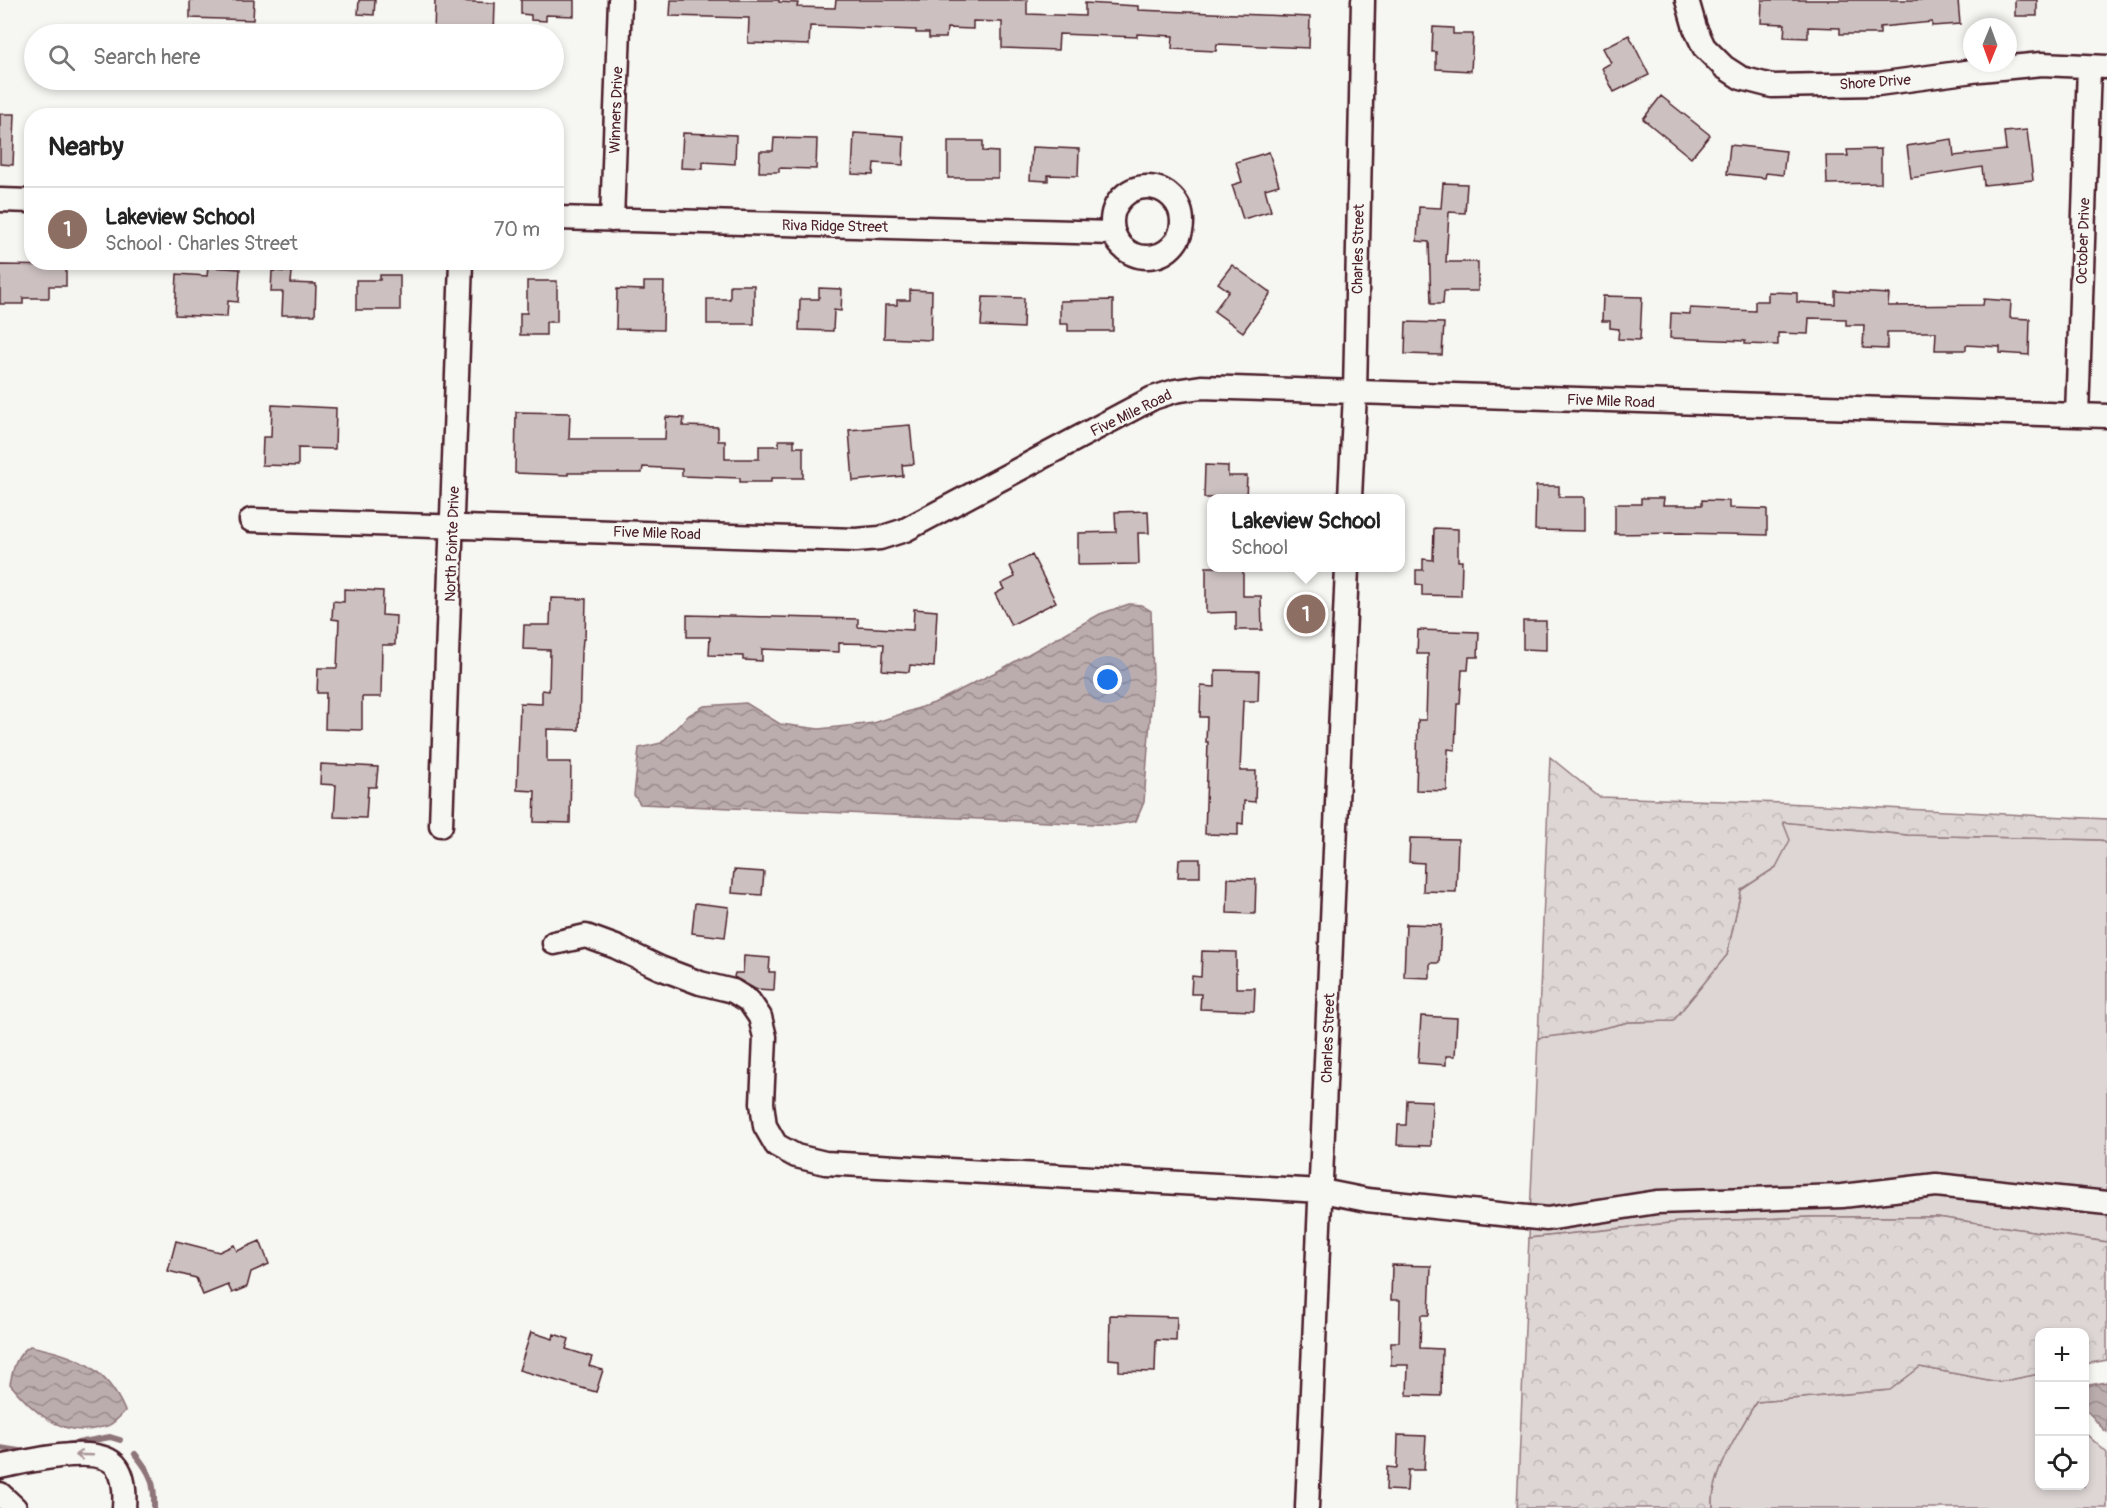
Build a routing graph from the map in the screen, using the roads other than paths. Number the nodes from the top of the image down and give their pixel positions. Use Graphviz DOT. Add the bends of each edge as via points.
graph roads {
  1 [pos="620,0"];
  2 [pos="1363,0"];
  3 [pos="1687,0"];
  4 [pos="2098,67"];
  5 [pos="0,200"];
  6 [pos="24,201"];
  7 [pos="564,218"];
  8 [pos="612,220"];
  9 [pos="1113,232"];
  10 [pos="461,270"];
  11 [pos="1355,393"];
  12 [pos="2077,415"];
  13 [pos="2107,416"];
  14 [pos="1350,494"];
  15 [pos="251,520"];
  16 [pos="452,526"];
  17 [pos="1347,572"];
  18 [pos="441,825"];
  19 [pos="554,943"];
  20 [pos="1322,1191"];
  21 [pos="2107,1203"];
  22 [pos="0,1467"];
  23 [pos="0,1494"];
  24 [pos="15,1508"];
  25 [pos="124,1508"];
  26 [pos="1307,1508"];
  1 -- 8 [label="street, Winners Drive"];
  2 -- 11 [label="street, Charles Street"];
  3 -- 4 [label="street, Shore Drive" via="1704,46 1729,71 1759,84 1878,84 2042,64"];
  4 -- 12 [label="street, October Drive"];
  5 -- 6 [label="street"];
  7 -- 8 [label="street, Riva Ridge Street"];
  8 -- 9 [label="street, Riva Ridge Street"];
  10 -- 16 [label="street, North Pointe Drive"];
  11 -- 12 [label="street, Five Mile Road"];
  11 -- 14 [label="street, Charles Street"];
  11 -- 16 [label="street, Five Mile Road" via="1212,386 1175,391 1153,398 905,530 880,537 856,540"];
  12 -- 13 [label="street, Five Mile Road"];
  15 -- 16 [label="street, Five Mile Road"];
  16 -- 18 [label="street, North Pointe Drive"];
  17 -- 20 [label="street, Charles Street"];
  19 -- 20 [label="street" via="586,936 690,979 734,991 749,1001 760,1017 765,1037 765,1126 776,1145 796,1156 825,1163"];
  20 -- 21 [label="street" via="1366,1200 1546,1219 1656,1202 1842,1197 1936,1185"];
  20 -- 26 [label="street, Charles Street"];
  25 -- 22 [label="street, one-way" via="123,1480 117,1466 103,1456 78,1454"];
  23 -- 24 [label="street"];
}
